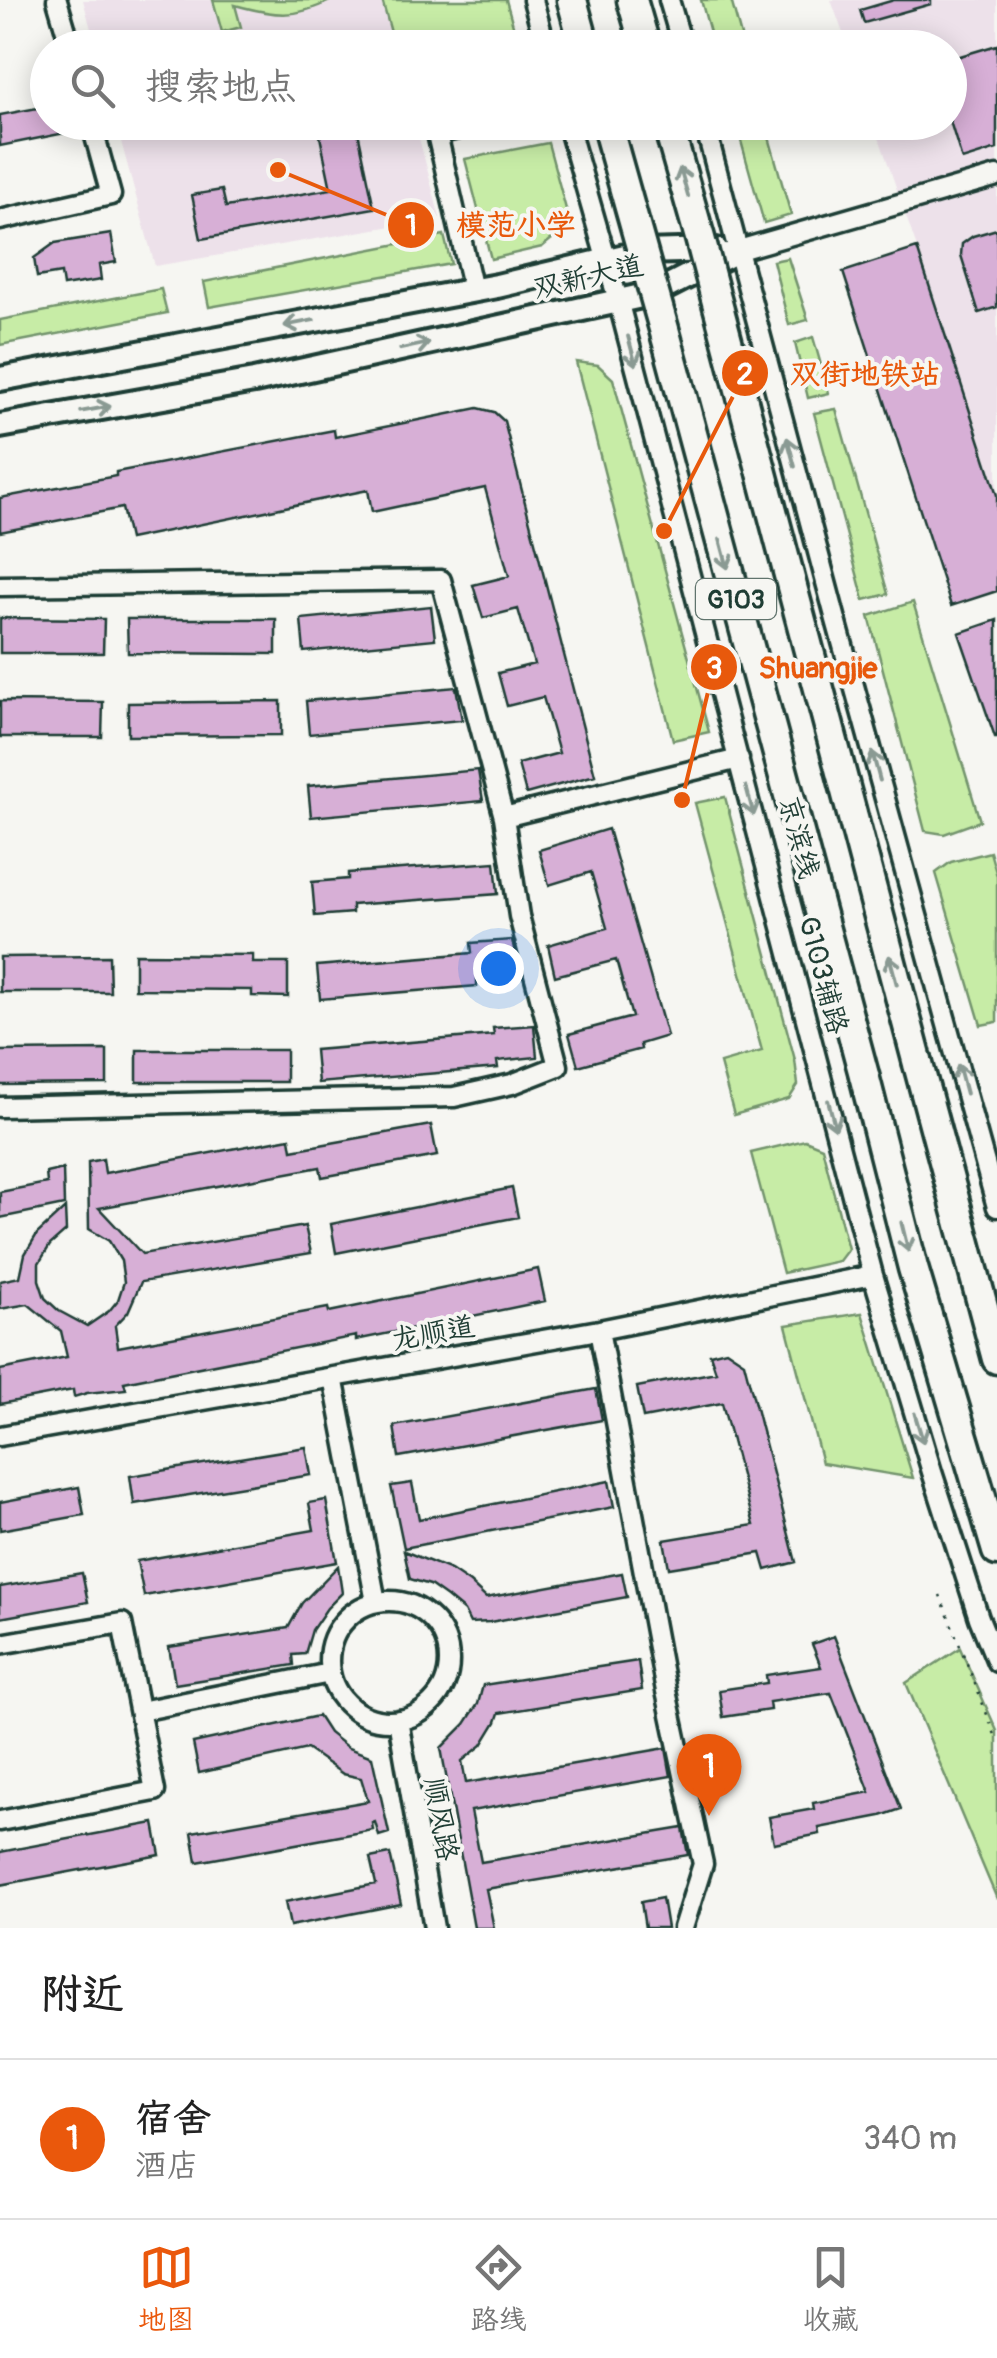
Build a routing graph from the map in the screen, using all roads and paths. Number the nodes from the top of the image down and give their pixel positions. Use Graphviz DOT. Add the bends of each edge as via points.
graph roads {
  1 [pos="58,0"];
  2 [pos="533,0"];
  3 [pos="572,0"];
  4 [pos="632,0"];
  5 [pos="669,0"];
  6 [pos="66,30"];
  7 [pos="541,30"];
  8 [pos="581,30"];
  9 [pos="641,30"];
  10 [pos="678,30"];
  11 [pos="96,140"];
  12 [pos="439,140"];
  13 [pos="571,140"];
  14 [pos="611,140"];
  15 [pos="672,140"];
  16 [pos="709,140"];
  17 [pos="997,176"];
  18 [pos="0,220"];
  19 [pos="739,250"];
  20 [pos="607,261"];
  21 [pos="473,290"];
  22 [pos="618,300"];
  23 [pos="0,379"];
  24 [pos="0,426"];
  25 [pos="0,586"];
  26 [pos="739,759"];
  27 [pos="504,817"];
  28 [pos="0,1107"];
  29 [pos="997,1207"];
  30 [pos="873,1275"];
  31 [pos="599,1330"];
  32 [pos="997,1358"];
  33 [pos="333,1377"];
  34 [pos="0,1436"];
  35 [pos="997,1550"];
  36 [pos="940,1596"];
  37 [pos="376,1602"];
  38 [pos="0,1644"];
  39 [pos="997,1662"];
  40 [pos="330,1673"];
  41 [pos="140,1711"];
  42 [pos="398,1720"];
  43 [pos="997,1740"];
  44 [pos="0,1821"];
  45 [pos="434,1928"];
  46 [pos="682,1928"];
  1 -- 6 [label="street"];
  2 -- 7 [label="street"];
  3 -- 8 [label="highway"];
  4 -- 9 [label="highway"];
  5 -- 10 [label="street"];
  11 -- 18 [label="street" via="111,195"];
  12 -- 21 [label="street"];
  13 -- 20 [label="street, G103辅路"];
  14 -- 35 [label="highway, 京滨线 / G103, one-way, bridge" via="913,1268"];
  32 -- 15 [label="highway, 京滨线 / G103, one-way, bridge"];
  16 -- 19 [label="street"];
  17 -- 19 [label="street"];
  19 -- 20 [label="main road, 双新大道" via="642,252"];
  19 -- 22 [label="main road, 双新大道" via="655,293"];
  29 -- 19 [label="street, one-way"];
  20 -- 21 [label="main road, 双新大道"];
  20 -- 22 [label="street, G103辅路"];
  21 -- 23 [label="main road, 双新大道, one-way"];
  24 -- 22 [label="main road, 双新大道, one-way" via="254,381"];
  22 -- 26 [label="street, G103辅路, one-way"];
  25 -- 27 [label="street" via="440,580"];
  26 -- 27 [label="street"];
  26 -- 30 [label="street, G103辅路, one-way"];
  27 -- 28 [label="street" via="519,916 558,1066 454,1097"];
  30 -- 31 [label="street, 龙顺道"];
  30 -- 39 [label="street, G103辅路, one-way"];
  31 -- 33 [label="street, 龙顺道"];
  31 -- 46 [label="street" via="702,1864"];
  33 -- 34 [label="street, 龙顺道"];
  33 -- 37 [label="street"];
  36 -- 43 [label="path"];
  37 -- 40 [label="street" via="343,1622 332,1639"];
  37 -- 42 [label="street" via="423,1610 449,1649 444,1686 428,1706"];
  38 -- 41 [label="street" via="122,1623"];
  40 -- 41 [label="street"];
  40 -- 42 [label="street" via="343,1700 358,1712"];
  41 -- 44 [label="street" via="154,1792"];
  42 -- 45 [label="street, 顺风路"];
}
